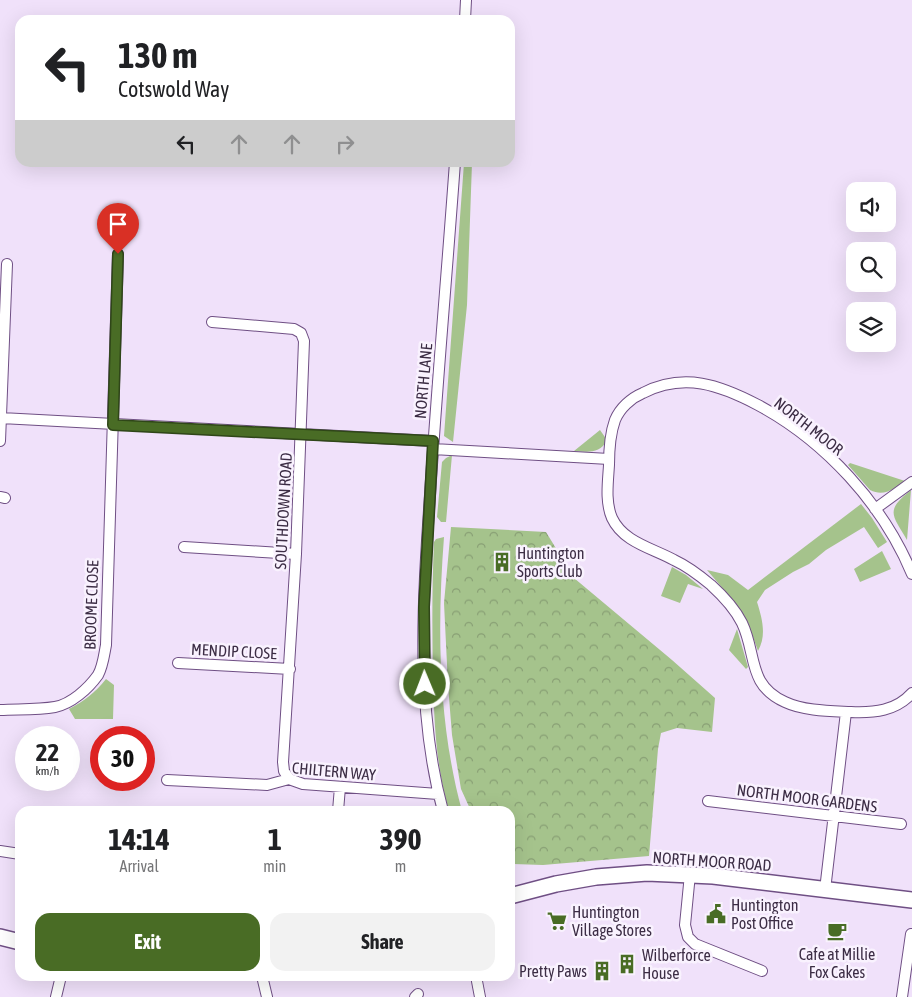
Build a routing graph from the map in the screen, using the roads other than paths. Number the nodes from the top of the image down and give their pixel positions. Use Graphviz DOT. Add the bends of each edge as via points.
graph roads {
  1 [pos="466,0"];
  2 [pos="465,15"];
  3 [pos="455,167"];
  4 [pos="118,254"];
  5 [pos="7,264"];
  6 [pos="212,322"];
  7 [pos="1,418"];
  8 [pos="113,425"];
  9 [pos="301,434"];
  10 [pos="0,440"];
  11 [pos="433,445"];
  12 [pos="609,459"];
  13 [pos="912,482"];
  14 [pos="875,508"];
  15 [pos="184,547"];
  16 [pos="296,554"];
  17 [pos="912,574"];
  18 [pos="178,663"];
  19 [pos="290,670"];
  20 [pos="912,693"];
  21 [pos="0,710"];
  22 [pos="846,712"];
  23 [pos="289,779"];
  24 [pos="167,780"];
  25 [pos="340,787"];
  26 [pos="438,794"];
  27 [pos="708,801"];
  28 [pos="338,806"];
  29 [pos="442,806"];
  30 [pos="834,815"];
  31 [pos="901,824"];
  32 [pos="0,851"];
  33 [pos="15,853"];
  34 [pos="690,874"];
  35 [pos="825,890"];
  36 [pos="515,895"];
  37 [pos="912,900"];
  38 [pos="910,934"];
  39 [pos="0,937"];
  40 [pos="15,941"];
  41 [pos="762,971"];
  42 [pos="60,981"];
  43 [pos="263,981"];
  44 [pos="477,981"];
  45 [pos="56,997"];
  46 [pos="267,997"];
  47 [pos="480,997"];
  48 [pos="902,997"];
  1 -- 2 [label="street"];
  3 -- 11 [label="street, NORTH LANE"];
  4 -- 8 [label="street, BROOME CLOSE"];
  5 -- 7 [label="street"];
  6 -- 9 [label="street, SOUTHDOWN ROAD" via="294,329 301,333 304,341"];
  7 -- 8 [label="street"];
  7 -- 10 [label="street"];
  8 -- 9 [label="street"];
  8 -- 21 [label="street, BROOME CLOSE" via="104,661 98,674 82,692 65,704"];
  9 -- 11 [label="street"];
  9 -- 16 [label="street, SOUTHDOWN ROAD"];
  11 -- 12 [label="street"];
  11 -- 26 [label="street, NORTH LANE" via="424,607 425,684"];
  12 -- 14 [label="street, NORTH MOOR" via="616,419 631,400 670,383 705,384 767,410 810,440"];
  12 -- 22 [label="street, NORTH MOOR" via="608,503 618,527 642,545 692,570 734,610 742,623 758,680 764,688 786,703"];
  13 -- 14 [label="street"];
  14 -- 17 [label="street, NORTH MOOR" via="896,540"];
  15 -- 16 [label="street"];
  16 -- 19 [label="street, SOUTHDOWN ROAD"];
  18 -- 19 [label="street, MENDIP CLOSE"];
  19 -- 23 [label="street, SOUTHDOWN ROAD" via="283,762"];
  20 -- 22 [label="street, NORTH MOOR" via="906,700 884,711"];
  22 -- 30 [label="street"];
  23 -- 24 [label="street, CHILTERN WAY" via="267,785"];
  23 -- 25 [label="street, CHILTERN WAY" via="303,784"];
  25 -- 26 [label="street, CHILTERN WAY"];
  25 -- 28 [label="street"];
  26 -- 29 [label="street, NORTH LANE"];
  27 -- 30 [label="street, NORTH MOOR GARDENS"];
  30 -- 31 [label="street, NORTH MOOR GARDENS"];
  30 -- 35 [label="street"];
  32 -- 33 [label="street"];
  34 -- 35 [label="street, NORTH MOOR ROAD"];
  34 -- 36 [label="street, NORTH MOOR ROAD" via="596,877"];
  34 -- 41 [label="street" via="685,925 688,937 695,944"];
  35 -- 37 [label="street, NORTH MOOR ROAD"];
  38 -- 48 [label="street"];
  39 -- 40 [label="street"];
  42 -- 45 [label="street"];
  43 -- 46 [label="street"];
  44 -- 47 [label="street"];
}
